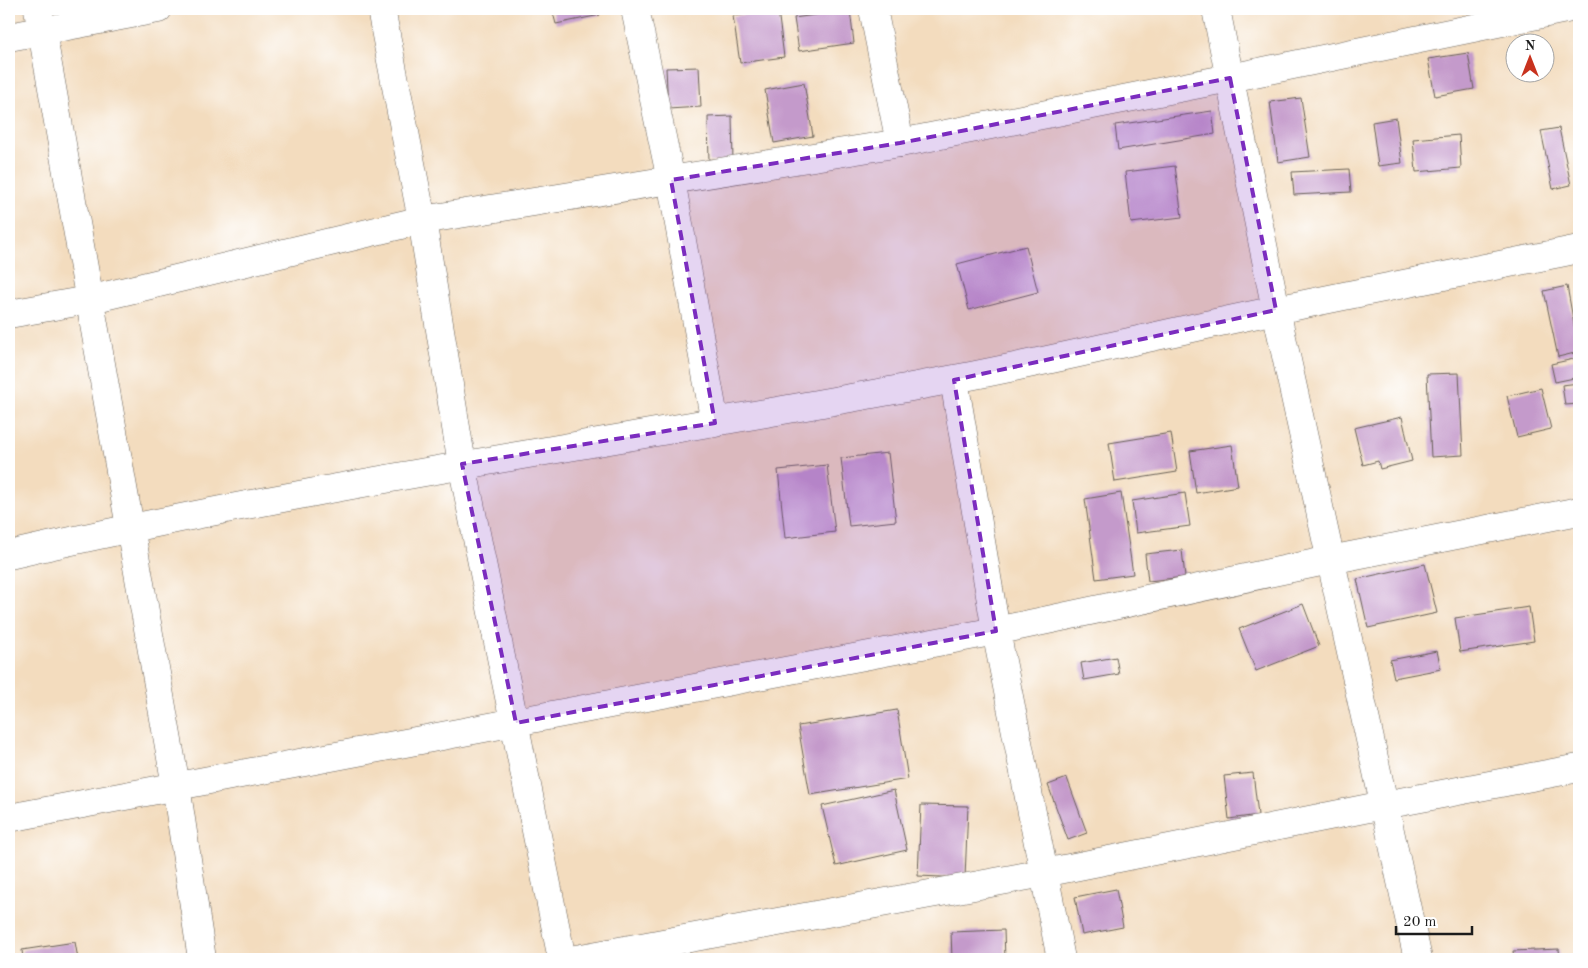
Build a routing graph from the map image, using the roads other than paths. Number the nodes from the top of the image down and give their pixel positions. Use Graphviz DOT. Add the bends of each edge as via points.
graph roads {
  1 [pos="158,9"];
  2 [pos="382,9"];
  3 [pos="635,9"];
  4 [pos="873,9"];
  5 [pos="1216,9"];
  6 [pos="1566,9"];
  7 [pos="40,19"];
  8 [pos="9,37"];
  9 [pos="1230,78"];
  10 [pos="900,143"];
  11 [pos="672,180"];
  12 [pos="422,220"];
  13 [pos="1579,249"];
  14 [pos="88,300"];
  15 [pos="1276,310"];
  16 [pos="9,314"];
  17 [pos="954,380"];
  18 [pos="715,423"];
  19 [pos="462,464"];
  20 [pos="1579,511"];
  21 [pos="129,527"];
  22 [pos="9,555"];
  23 [pos="1330,560"];
  24 [pos="996,631"];
  25 [pos="516,723"];
  26 [pos="1579,768"];
  27 [pos="176,786"];
  28 [pos="1384,805"];
  29 [pos="9,818"];
  30 [pos="1044,873"];
  31 [pos="202,959"];
  32 [pos="562,959"];
  33 [pos="576,959"];
  34 [pos="1061,959"];
  35 [pos="1418,959"];
  1 -- 7 [label="street"];
  2 -- 12 [label="street"];
  3 -- 11 [label="street"];
  4 -- 10 [label="street"];
  5 -- 9 [label="street"];
  6 -- 9 [label="street"];
  7 -- 8 [label="street"];
  7 -- 14 [label="street"];
  9 -- 10 [label="street"];
  9 -- 15 [label="street"];
  10 -- 11 [label="street"];
  11 -- 12 [label="street"];
  11 -- 18 [label="street"];
  12 -- 14 [label="street"];
  12 -- 19 [label="street"];
  13 -- 15 [label="street"];
  14 -- 16 [label="street"];
  14 -- 21 [label="street"];
  15 -- 17 [label="street"];
  15 -- 23 [label="street"];
  17 -- 18 [label="street"];
  17 -- 24 [label="street"];
  18 -- 19 [label="street"];
  19 -- 21 [label="street"];
  19 -- 25 [label="street"];
  20 -- 23 [label="street"];
  21 -- 22 [label="street"];
  21 -- 27 [label="street"];
  23 -- 24 [label="street"];
  23 -- 28 [label="street"];
  24 -- 25 [label="street"];
  24 -- 30 [label="street"];
  25 -- 27 [label="street"];
  25 -- 32 [label="street"];
  26 -- 28 [label="street"];
  27 -- 29 [label="street"];
  27 -- 31 [label="street"];
  28 -- 30 [label="street"];
  28 -- 35 [label="street"];
  30 -- 33 [label="street"];
  30 -- 34 [label="street"];
}
